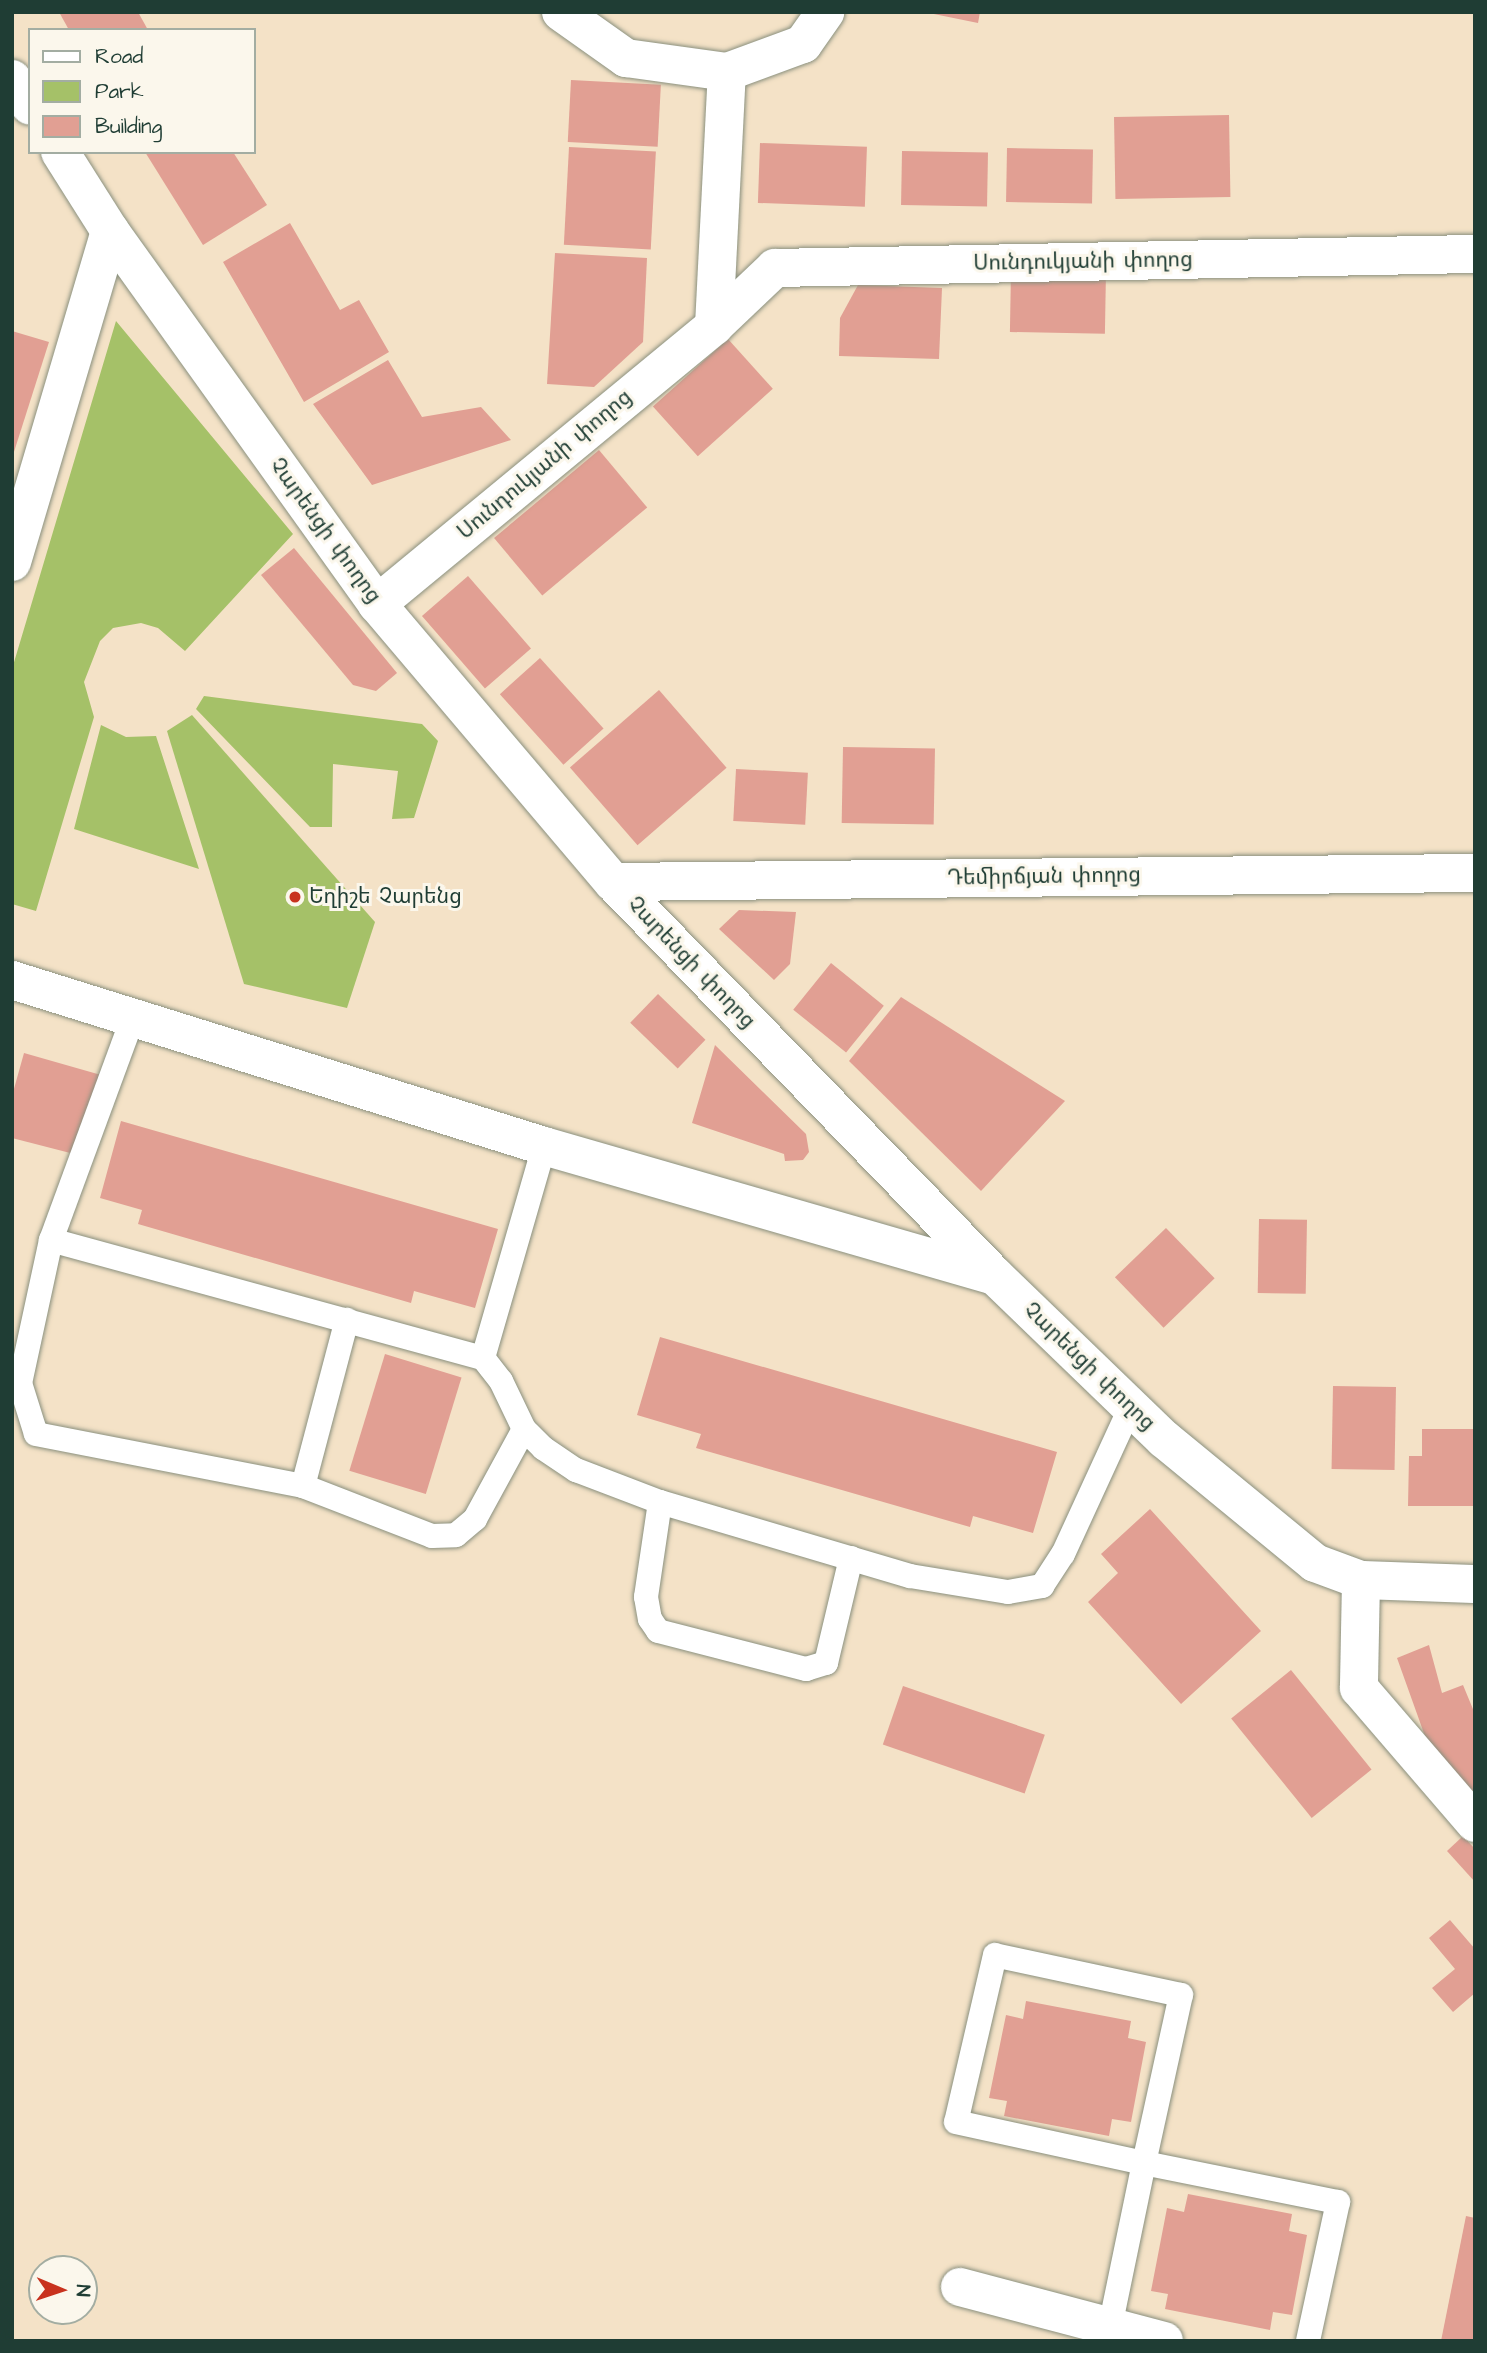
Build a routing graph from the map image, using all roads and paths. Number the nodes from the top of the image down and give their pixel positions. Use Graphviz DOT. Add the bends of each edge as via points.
graph roads {
  1 [pos="561,12"];
  2 [pos="825,12"];
  3 [pos="727,72"];
  4 [pos="12,79"];
  5 [pos="28,103"];
  6 [pos="61,154"];
  7 [pos="110,231"];
  8 [pos="1475,254"];
  9 [pos="714,326"];
  10 [pos="12,562"];
  11 [pos="377,604"];
  12 [pos="1475,873"];
  13 [pos="613,882"];
  14 [pos="12,980"];
  15 [pos="132,1020"];
  16 [pos="544,1146"];
  17 [pos="51,1240"];
  18 [pos="995,1276"];
  19 [pos="348,1320"];
  20 [pos="483,1358"];
  21 [pos="1130,1406"];
  22 [pos="524,1429"];
  23 [pos="303,1486"];
  24 [pos="660,1502"];
  25 [pos="851,1558"];
  26 [pos="1361,1580"];
  27 [pos="1475,1584"];
  28 [pos="1475,1823"];
  29 [pos="1144,2163"];
  30 [pos="960,2287"];
  31 [pos="1110,2327"];
  32 [pos="1164,2341"];
  33 [pos="1308,2341"];
  1 -- 3 [label="street" via="626,58"];
  2 -- 3 [label="street" via="803,44"];
  3 -- 9 [label="street"];
  4 -- 5 [label="street"];
  6 -- 7 [label="street, Չարենցի փողոց"];
  7 -- 10 [label="street"];
  7 -- 11 [label="street, Չարենցի փողոց"];
  8 -- 9 [label="street, Սունդուկյանի փողոց" via="775,268"];
  9 -- 11 [label="street, Սունդուկյանի փողոց"];
  11 -- 13 [label="street, Չարենցի փողոց"];
  12 -- 13 [label="street, Դեմիրճյան փողոց"];
  13 -- 18 [label="street, Չարենցի փողոց"];
  14 -- 15 [label="street"];
  15 -- 16 [label="street"];
  15 -- 17 [label="lane"];
  16 -- 18 [label="street"];
  16 -- 20 [label="lane"];
  17 -- 19 [label="lane"];
  17 -- 23 [label="lane" via="20,1383 36,1434"];
  18 -- 21 [label="street, Չարենցի փողոց"];
  19 -- 20 [label="lane"];
  19 -- 23 [label="lane"];
  20 -- 22 [label="lane" via="501,1381"];
  21 -- 25 [label="lane" via="1063,1554 1042,1586 1009,1592 910,1576"];
  21 -- 26 [label="street, Չարենցի փողոց" via="1315,1563"];
  22 -- 23 [label="lane" via="475,1519 456,1535 432,1536"];
  22 -- 24 [label="lane" via="576,1470"];
  24 -- 25 [label="lane"];
  24 -- 25 [label="lane" via="646,1597 650,1619 658,1631 806,1669 826,1663"];
  26 -- 27 [label="street, Չարենցի փողոց"];
  26 -- 28 [label="street" via="1359,1688"];
  29 -- 29 [label="lane" via="1181,1995 995,1955 956,2122"];
  29 -- 31 [label="lane"];
  29 -- 33 [label="lane" via="1338,2202"];
  30 -- 31 [label="street"];
  31 -- 32 [label="street"];
}
